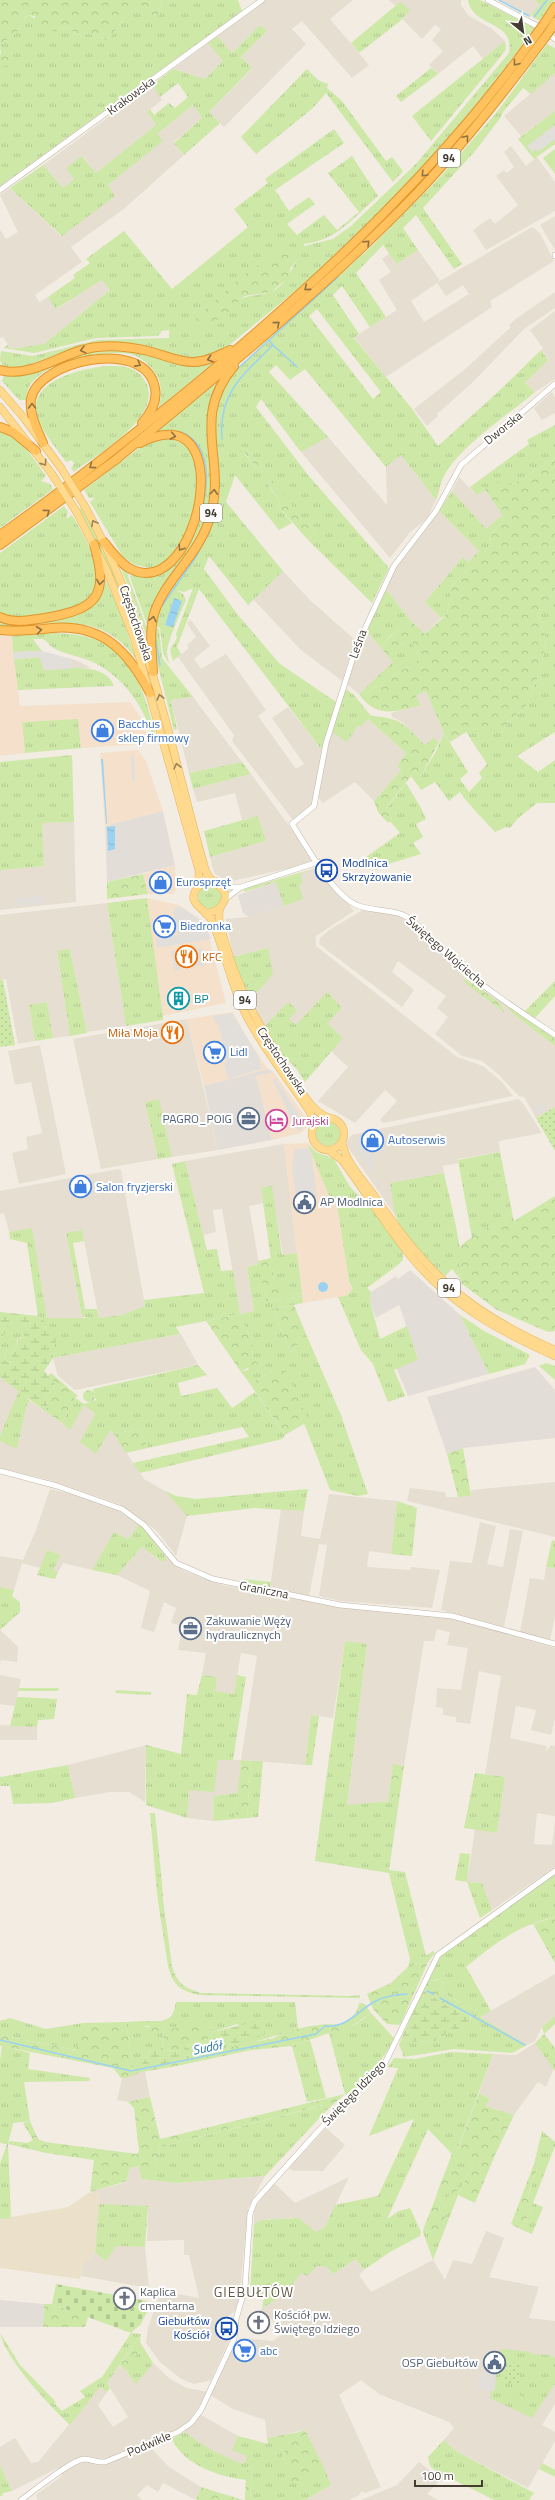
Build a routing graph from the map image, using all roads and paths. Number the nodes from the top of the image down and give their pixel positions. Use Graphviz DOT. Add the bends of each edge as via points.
graph roads {
  1 [pos="262,0"];
  2 [pos="488,0"];
  3 [pos="555,7"];
  4 [pos="547,29"];
  5 [pos="555,39"];
  6 [pos="0,190"];
  7 [pos="246,346"];
  8 [pos="0,370"];
  9 [pos="555,384"];
  10 [pos="0,390"];
  11 [pos="0,407"];
  12 [pos="0,427"];
  13 [pos="43,443"];
  14 [pos="123,443"];
  15 [pos="36,451"];
  16 [pos="114,461"];
  17 [pos="455,474"];
  18 [pos="3,533"];
  19 [pos="15,535"];
  20 [pos="104,542"];
  21 [pos="94,544"];
  22 [pos="0,545"];
  23 [pos="0,548"];
  24 [pos="0,617"];
  25 [pos="0,630"];
  26 [pos="153,672"];
  27 [pos="150,693"];
  28 [pos="292,824"];
  29 [pos="318,862"];
  30 [pos="214,881"];
  31 [pos="198,887"];
  32 [pos="222,887"];
  33 [pos="241,887"];
  34 [pos="225,899"];
  35 [pos="221,906"];
  36 [pos="205,913"];
  37 [pos="555,1035"];
  38 [pos="327,1117"];
  39 [pos="314,1126"];
  40 [pos="342,1142"];
  41 [pos="328,1150"];
  42 [pos="555,1350"];
  43 [pos="555,1356"];
  44 [pos="0,1471"];
  45 [pos="555,1644"];
  46 [pos="555,1871"];
  47 [pos="235,2336"];
  48 [pos="21,2500"];
  1 -- 6 [label="street, Krakowska"];
  2 -- 5 [label="street" via="537,26"];
  3 -- 4 [label="highway, 94"];
  4 -- 7 [label="highway, 94" via="408,190"];
  7 -- 8 [label="highway, one-way" via="214,358 187,362 132,348 96,347 61,356 30,370"];
  7 -- 14 [label="highway, 94"];
  7 -- 16 [label="highway"];
  26 -- 7 [label="highway, 94, one-way" via="151,632 156,610 167,589 195,552 211,515 215,482 210,427 213,405 224,380"];
  9 -- 17 [label="street, Dworska" via="469,457"];
  10 -- 13 [label="main road, Częstochowska"];
  11 -- 15 [label="main road, Częstochowska"];
  12 -- 15 [label="highway, 94" via="13,432"];
  13 -- 14 [label="highway, one-way" via="31,408 32,395 38,384 50,375 73,365 113,358 140,364 148,372 155,389 155,400 146,418"];
  20 -- 13 [label="main road, Częstochowska, one-way, bridge" via="84,505"];
  14 -- 18 [label="highway, 94, one-way"];
  15 -- 21 [label="main road, Częstochowska / 94, one-way, bridge" via="76,511"];
  19 -- 16 [label="highway, one-way"];
  16 -- 20 [label="highway, one-way" via="147,439 165,435 179,437 192,446 198,455 201,493 196,516 186,541 175,558 162,568 147,572 132,569 122,563"];
  17 -- 28 [label="street, Leśna" via="436,511 400,557 373,609 356,648 326,743 314,806"];
  19 -- 22 [label="highway"];
  19 -- 23 [label="highway"];
  20 -- 26 [label="main road, Częstochowska" via="136,616"];
  21 -- 24 [label="highway, one-way" via="101,578 97,594 87,606 70,613 28,620 12,621"];
  21 -- 27 [label="main road, Częstochowska / 94" via="128,620"];
  25 -- 27 [label="highway, one-way" via="69,628 96,633 109,640 129,659"];
  30 -- 26 [label="main road, Częstochowska / 94, one-way" via="204,865"];
  27 -- 31 [label="main road, Częstochowska / 94" via="199,871"];
  28 -- 29 [label="street, Świętego Wojciecha"];
  29 -- 33 [label="street"];
  29 -- 37 [label="street, Świętego Wojciecha" via="335,887 354,903 406,916 449,958 475,979"];
  30 -- 31 [label="main road" via="203,882"];
  30 -- 32 [label="main road, 94"];
  31 -- 36 [label="main road, 94" via="194,901"];
  32 -- 33 [label="street"];
  32 -- 34 [label="main road"];
  33 -- 34 [label="street"];
  34 -- 35 [label="main road, 94"];
  35 -- 36 [label="main road" via="213,912"];
  35 -- 38 [label="main road, Częstochowska / 94" via="219,915 223,937 248,1007 308,1100 320,1114"];
  36 -- 39 [label="main road, Częstochowska / 94" via="211,920 246,1015 310,1112"];
  38 -- 39 [label="main road" via="319,1120"];
  38 -- 40 [label="main road, 94" via="342,1125"];
  39 -- 41 [label="main road, 94" via="314,1143 319,1148"];
  40 -- 41 [label="main road"];
  40 -- 42 [label="main road, 94" via="346,1154 394,1225 434,1274 482,1313"];
  41 -- 43 [label="main road, 94" via="342,1160 403,1247 439,1286 494,1327"];
  44 -- 45 [label="street, Graniczna" via="56,1486 122,1509 144,1525 173,1560 213,1579 340,1604 452,1616"];
  46 -- 47 [label="street, Świętego Idziego" via="438,1955 384,2063 255,2201 250,2214 245,2288 236,2319"];
  47 -- 48 [label="street, Podwikle" via="205,2401 191,2423 178,2432 105,2462 85,2459 74,2462"];
}
